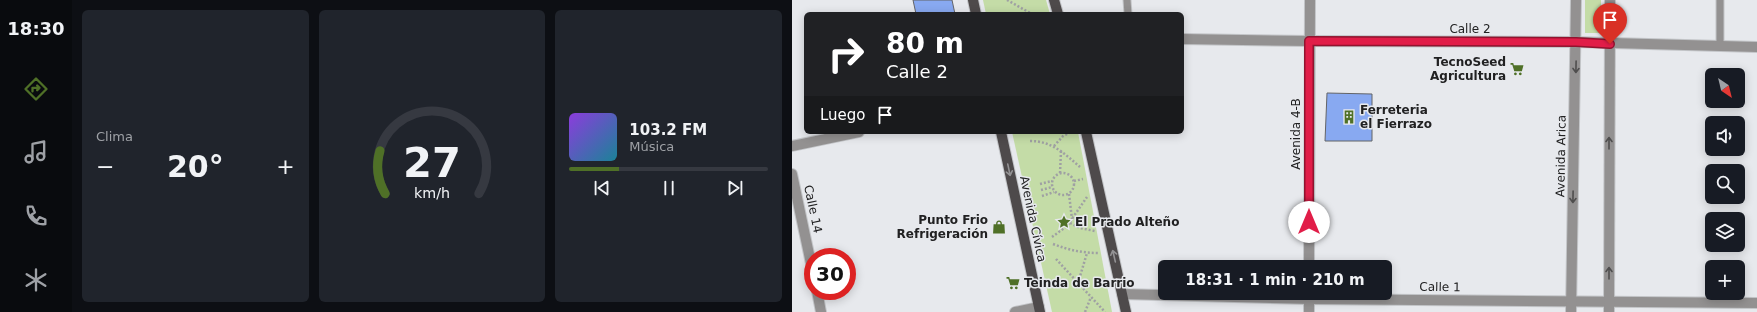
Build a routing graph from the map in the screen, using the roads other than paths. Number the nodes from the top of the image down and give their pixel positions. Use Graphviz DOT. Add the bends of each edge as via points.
graph roads {
  1 [pos="972,0"];
  2 [pos="1054,0"];
  3 [pos="1127,0"];
  4 [pos="1310,0"];
  5 [pos="1576,0"];
  6 [pos="1610,0"];
  7 [pos="1720,0"];
  8 [pos="975,12"];
  9 [pos="1057,12"];
  10 [pos="1128,12"];
  11 [pos="1184,39"];
  12 [pos="1309,41"];
  13 [pos="1576,42"];
  14 [pos="1610,44"];
  15 [pos="1720,46"];
  16 [pos="1757,47"];
  17 [pos="849,134"];
  18 [pos="1001,134"];
  19 [pos="1086,134"];
  20 [pos="792,146"];
  21 [pos="792,174"];
  22 [pos="808,248"];
  23 [pos="1309,260"];
  24 [pos="1122,294"];
  25 [pos="1158,294"];
  26 [pos="1392,298"];
  27 [pos="819,300"];
  28 [pos="1309,300"];
  29 [pos="1571,301"];
  30 [pos="1757,303"];
  31 [pos="1609,307"];
  32 [pos="1718,307"];
  33 [pos="1039,309"];
  34 [pos="821,312"];
  35 [pos="1014,312"];
  36 [pos="1126,312"];
  37 [pos="1309,312"];
  38 [pos="1571,312"];
  1 -- 8 [label="main road"];
  2 -- 9 [label="main road"];
  3 -- 10 [label="lane"];
  4 -- 12 [label="street, Avenida 4-B"];
  5 -- 13 [label="street, Avenida Arica"];
  6 -- 14 [label="street"];
  7 -- 15 [label="lane"];
  11 -- 12 [label="street, Calle 2"];
  12 -- 13 [label="street, Calle 2"];
  12 -- 23 [label="street, Avenida 4-B"];
  13 -- 14 [label="street, Calle 2"];
  13 -- 29 [label="street, Avenida Arica, one-way"];
  14 -- 15 [label="street, Calle 2"];
  31 -- 14 [label="street, one-way"];
  15 -- 16 [label="street, Calle 2"];
  17 -- 20 [label="street"];
  18 -- 33 [label="main road, Avenida Cívica, one-way"];
  24 -- 19 [label="main road, one-way"];
  21 -- 22 [label="street, Calle 14"];
  24 -- 25 [label="street, Calle 1"];
  24 -- 36 [label="main road"];
  26 -- 29 [label="street, Calle 1"];
  27 -- 34 [label="street"];
  28 -- 37 [label="street"];
  29 -- 31 [label="street, Calle 1"];
  29 -- 38 [label="street, Avenida Arica"];
  30 -- 32 [label="street, Calle 1"];
  31 -- 32 [label="street, Calle 1"];
  33 -- 35 [label="street"];
}
